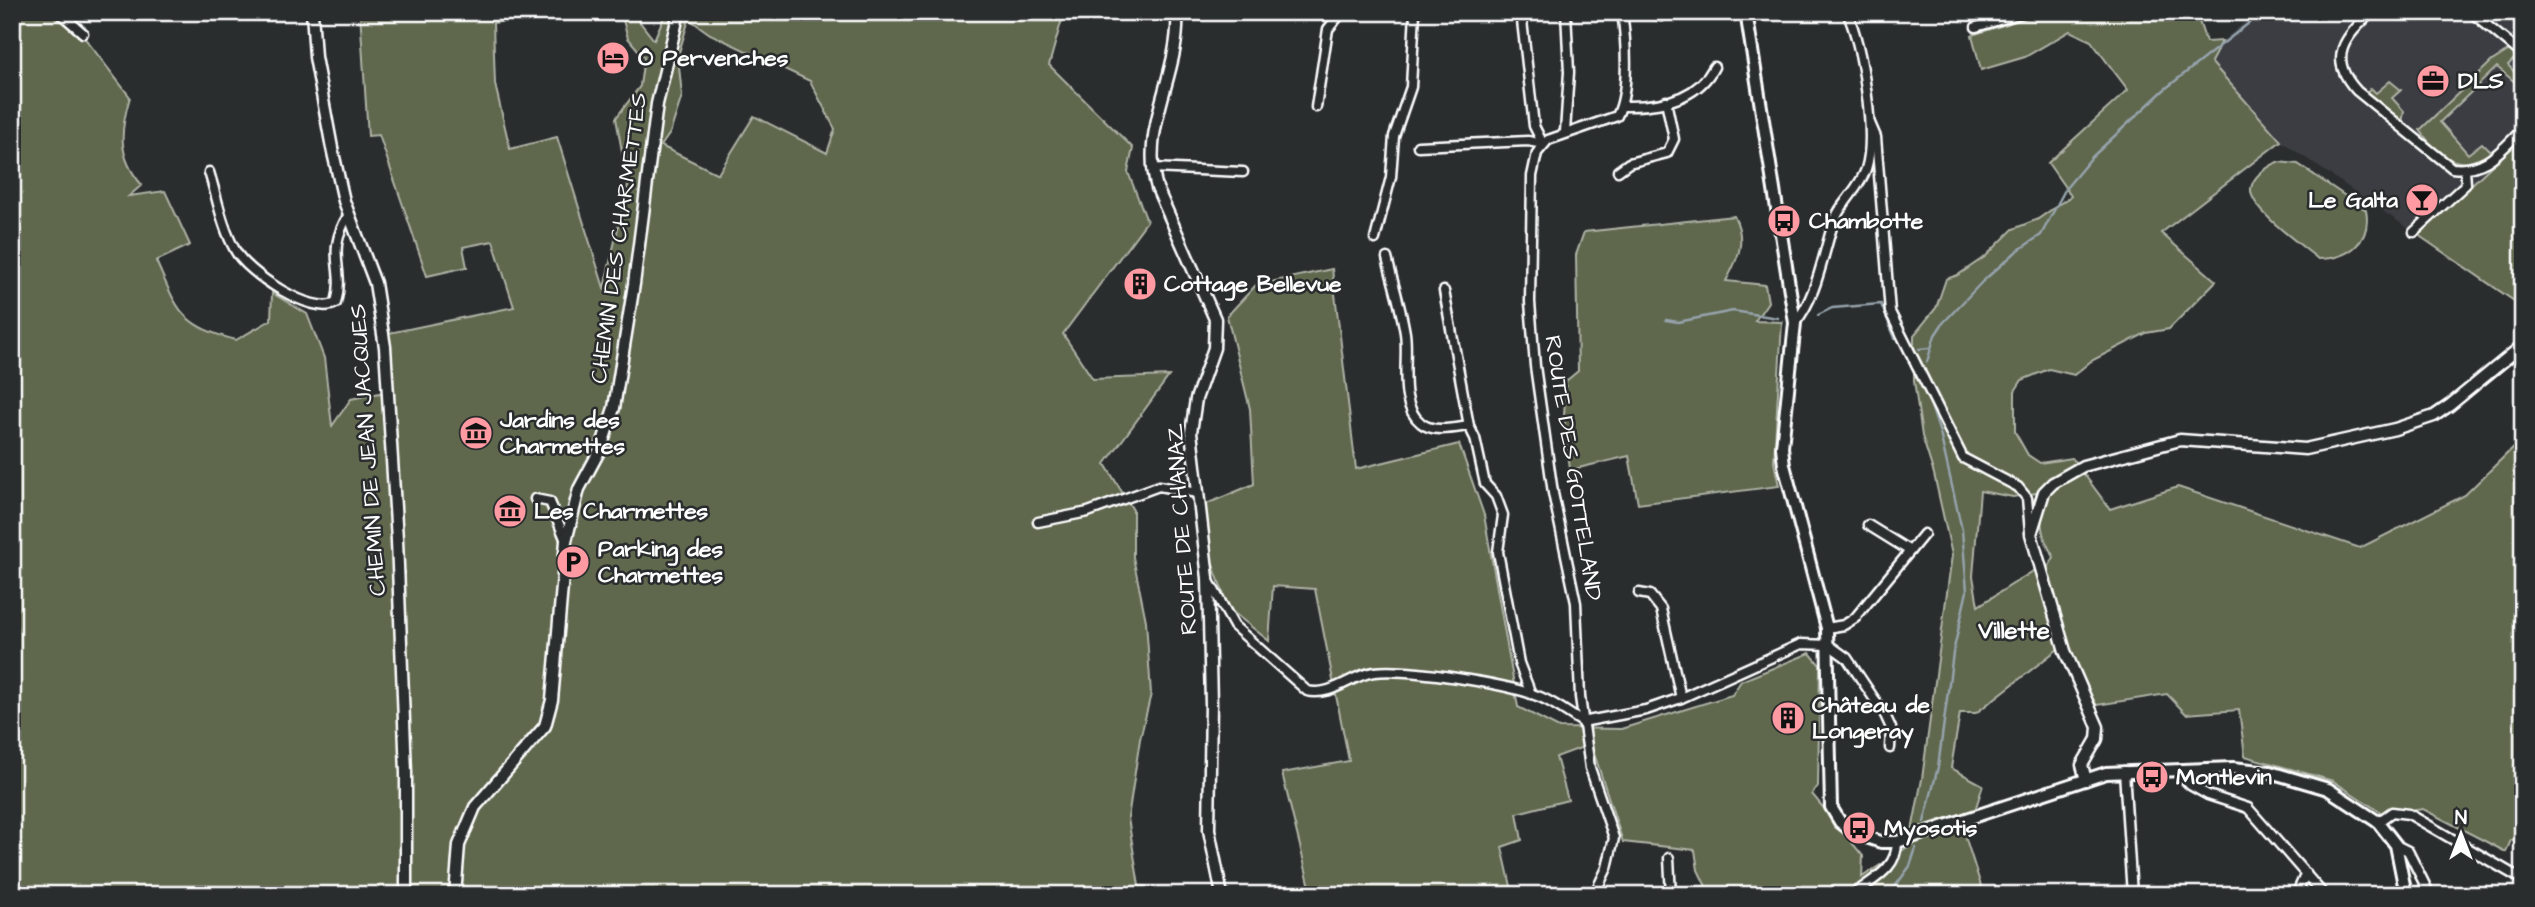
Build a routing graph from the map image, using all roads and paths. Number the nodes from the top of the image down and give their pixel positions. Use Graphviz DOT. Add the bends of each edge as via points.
graph roads {
  1 [pos="59,12"];
  2 [pos="161,12"];
  3 [pos="180,12"];
  4 [pos="313,12"];
  5 [pos="679,12"];
  6 [pos="1177,12"];
  7 [pos="1342,12"];
  8 [pos="1415,12"];
  9 [pos="1521,12"];
  10 [pos="1566,12"];
  11 [pos="1622,12"];
  12 [pos="1646,12"];
  13 [pos="1674,12"];
  14 [pos="1746,12"];
  15 [pos="1847,12"];
  16 [pos="2025,12"];
  17 [pos="2372,12"];
  18 [pos="2471,12"];
  19 [pos="1976,27"];
  20 [pos="83,33"];
  21 [pos="2523,55"];
  22 [pos="1714,67"];
  23 [pos="1666,102"];
  24 [pos="1622,106"];
  25 [pos="1316,107"];
  26 [pos="1870,123"];
  27 [pos="2523,129"];
  28 [pos="1564,132"];
  29 [pos="1543,144"];
  30 [pos="1418,146"];
  31 [pos="2488,162"];
  32 [pos="1152,168"];
  33 [pos="2465,170"];
  34 [pos="1618,171"];
  35 [pos="209,172"];
  36 [pos="1243,172"];
  37 [pos="2466,184"];
  38 [pos="349,214"];
  39 [pos="2414,232"];
  40 [pos="1375,239"];
  41 [pos="1387,258"];
  42 [pos="1444,291"];
  43 [pos="1795,323"];
  44 [pos="2523,345"];
  45 [pos="1469,426"];
  46 [pos="1197,493"];
  47 [pos="535,499"];
  48 [pos="1038,522"];
  49 [pos="1868,525"];
  50 [pos="1924,534"];
  51 [pos="2031,534"];
  52 [pos="566,541"];
  53 [pos="1910,551"];
  54 [pos="1208,578"];
  55 [pos="1639,593"];
  56 [pos="1827,628"];
  57 [pos="1829,645"];
  58 [pos="1531,694"];
  59 [pos="1681,698"];
  60 [pos="1582,722"];
  61 [pos="1890,748"];
  62 [pos="2175,769"];
  63 [pos="2124,771"];
  64 [pos="2086,780"];
  65 [pos="2378,821"];
  66 [pos="1897,842"];
  67 [pos="2396,845"];
  68 [pos="1669,858"];
  69 [pos="2306,873"];
  70 [pos="2523,880"];
  71 [pos="406,895"];
  72 [pos="456,895"];
  73 [pos="1222,895"];
  74 [pos="1594,895"];
  75 [pos="1671,895"];
  76 [pos="1853,895"];
  77 [pos="2132,895"];
  78 [pos="2295,895"];
  79 [pos="2325,895"];
  80 [pos="2406,895"];
  81 [pos="2430,895"];
  1 -- 20 [label="street"];
  2 -- 3 [label="street"];
  4 -- 38 [label="street, CHEMIN DE JEAN JACQUES" via="315,57"];
  5 -- 52 [label="street, CHEMIN DES CHARMETTES" via="657,104 614,408 601,448 579,489"];
  6 -- 32 [label="street, ROUTE DE CHANAZ" via="1175,54 1154,126"];
  7 -- 25 [label="street" via="1328,29"];
  8 -- 40 [label="street" via="1410,87 1394,136 1391,177"];
  9 -- 29 [label="street" via="1534,126"];
  10 -- 28 [label="street" via="1569,72"];
  11 -- 24 [label="street"];
  12 -- 13 [label="street" via="1661,16"];
  14 -- 43 [label="main road"];
  15 -- 26 [label="street" via="1859,49"];
  16 -- 19 [label="street"];
  17 -- 33 [label="street" via="2342,46 2342,67 2349,83 2452,168"];
  18 -- 21 [label="street"];
  22 -- 23 [label="street" via="1697,89"];
  23 -- 24 [label="street"];
  23 -- 34 [label="street" via="1674,139 1667,153 1629,163"];
  24 -- 28 [label="street" via="1617,116"];
  26 -- 43 [label="street" via="1866,169 1834,220 1808,307"];
  26 -- 51 [label="street" via="1876,137 1889,312 1963,458 1989,474 2008,479 2027,498"];
  27 -- 31 [label="street"];
  28 -- 29 [label="street"];
  29 -- 30 [label="street"];
  29 -- 60 [label="street, ROUTE DES GOTTELAND" via="1532,176 1531,330 1549,469 1576,603"];
  31 -- 33 [label="street"];
  31 -- 37 [label="street"];
  32 -- 36 [label="street"];
  32 -- 46 [label="street, ROUTE DE CHANAZ" via="1215,319 1214,348 1192,417"];
  33 -- 37 [label="street"];
  35 -- 38 [label="street" via="239,257 264,278 313,306 336,303 335,247"];
  37 -- 39 [label="street"];
  38 -- 71 [label="street, CHEMIN DE JEAN JACQUES" via="375,283 385,347 406,774"];
  41 -- 45 [label="street" via="1405,334 1407,397 1412,411 1428,427"];
  42 -- 45 [label="street"];
  43 -- 56 [label="main road" via="1782,447"];
  44 -- 51 [label="street" via="2450,405 2395,429 2305,449 2180,440 2083,466 2044,492"];
  45 -- 58 [label="street" via="1485,484 1503,515 1498,552 1519,663"];
  46 -- 48 [label="street" via="1159,486 1088,512"];
  46 -- 54 [label="street, ROUTE DE CHANAZ"];
  47 -- 52 [label="street" via="550,502"];
  49 -- 53 [label="street"];
  50 -- 53 [label="street"];
  51 -- 64 [label="street" via="2066,651 2098,727 2097,739 2082,765"];
  52 -- 72 [label="street, CHEMIN DES CHARMETTES" via="558,657 545,726 475,807 459,845"];
  53 -- 56 [label="street" via="1855,618"];
  54 -- 58 [label="street" via="1234,626 1307,691 1332,688 1373,672 1459,679"];
  54 -- 73 [label="street, ROUTE DE CHANAZ" via="1209,830"];
  55 -- 59 [label="street" via="1650,595 1661,609"];
  56 -- 57 [label="main road"];
  57 -- 59 [label="street" via="1801,644"];
  57 -- 61 [label="street" via="1847,659 1885,715 1891,728"];
  57 -- 66 [label="main road" via="1831,807 1854,833"];
  58 -- 60 [label="street"];
  59 -- 60 [label="street"];
  60 -- 74 [label="street, ROUTE DES GOTTELAND" via="1590,768 1614,838"];
  62 -- 63 [label="main road"];
  62 -- 65 [label="main road" via="2233,768 2297,778 2328,789"];
  62 -- 69 [label="street" via="2208,795 2248,808"];
  63 -- 64 [label="main road"];
  63 -- 77 [label="street"];
  64 -- 66 [label="main road"];
  65 -- 67 [label="main road"];
  65 -- 70 [label="street" via="2392,812 2409,814"];
  66 -- 76 [label="street" via="1892,864"];
  67 -- 80 [label="main road"];
  67 -- 81 [label="street" via="2408,851"];
  68 -- 75 [label="street"];
  69 -- 78 [label="street"];
  69 -- 79 [label="street"];
}
